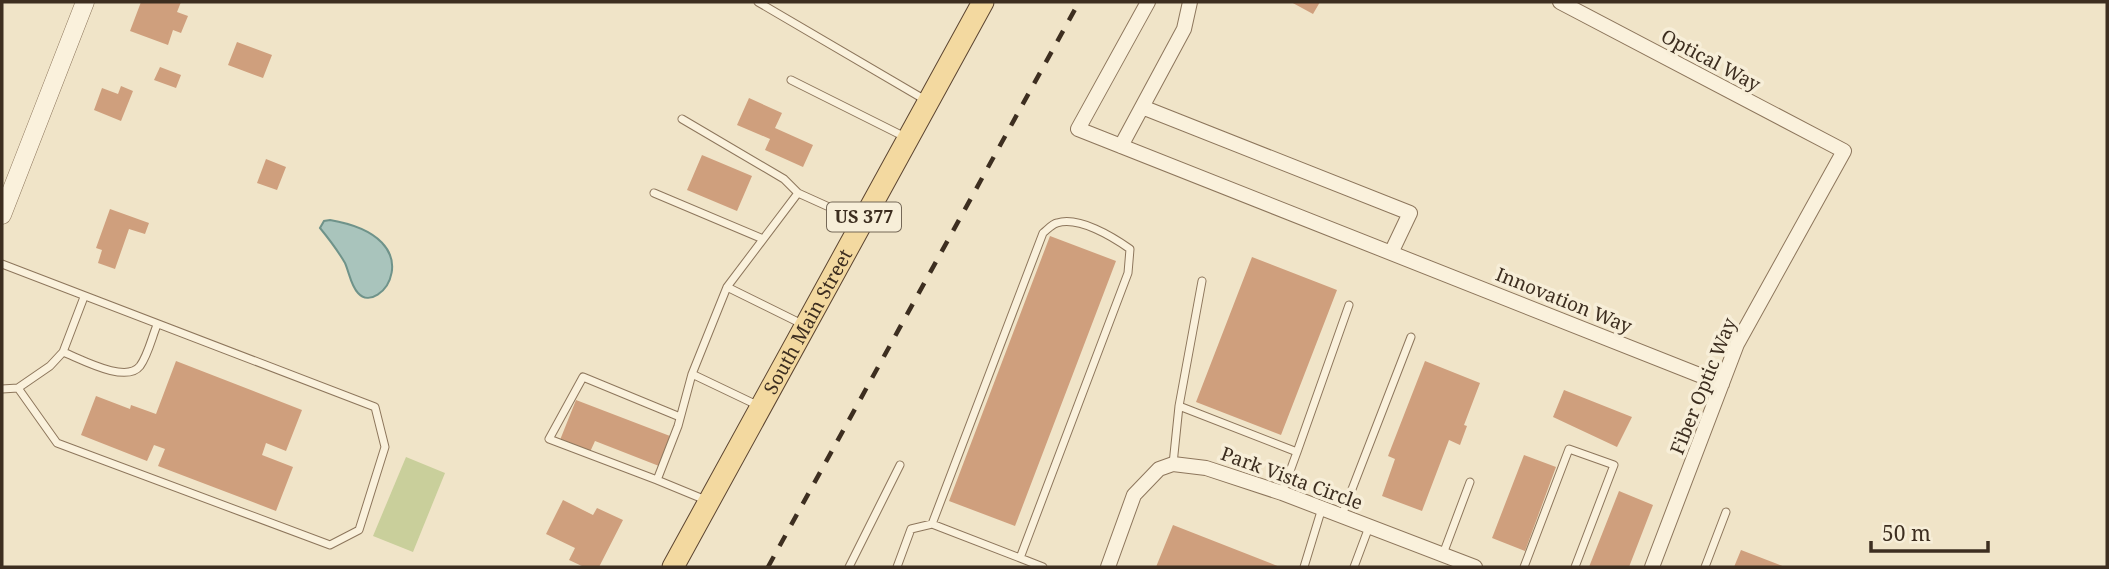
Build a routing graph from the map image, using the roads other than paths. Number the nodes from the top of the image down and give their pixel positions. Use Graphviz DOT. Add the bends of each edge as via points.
graph roads {
  1 [pos="85,2"];
  2 [pos="758,2"];
  3 [pos="982,2"];
  4 [pos="1148,2"];
  5 [pos="1190,2"];
  6 [pos="1560,2"];
  7 [pos="791,80"];
  8 [pos="928,101"];
  9 [pos="1142,107"];
  10 [pos="682,119"];
  11 [pos="907,138"];
  12 [pos="1121,146"];
  13 [pos="1843,151"];
  14 [pos="654,193"];
  15 [pos="798,193"];
  16 [pos="2,215"];
  17 [pos="861,222"];
  18 [pos="763,239"];
  19 [pos="1391,253"];
  20 [pos="2,264"];
  21 [pos="1202,281"];
  22 [pos="727,287"];
  23 [pos="84,297"];
  24 [pos="1349,305"];
  25 [pos="157,325"];
  26 [pos="805,325"];
  27 [pos="1411,337"];
  28 [pos="62,352"];
  29 [pos="692,374"];
  30 [pos="1722,384"];
  31 [pos="18,388"];
  32 [pos="2,389"];
  33 [pos="1179,406"];
  34 [pos="761,407"];
  35 [pos="680,417"];
  36 [pos="1297,452"];
  37 [pos="1173,464"];
  38 [pos="900,466"];
  39 [pos="657,480"];
  40 [pos="1470,482"];
  41 [pos="1282,494"];
  42 [pos="709,502"];
  43 [pos="1322,508"];
  44 [pos="1726,512"];
  45 [pos="1342,516"];
  46 [pos="932,524"];
  47 [pos="1369,527"];
  48 [pos="1442,555"];
  49 [pos="1020,558"];
  50 [pos="673,567"];
  51 [pos="849,567"];
  52 [pos="897,567"];
  53 [pos="1042,567"];
  54 [pos="1108,567"];
  55 [pos="1304,567"];
  56 [pos="1354,567"];
  57 [pos="1475,567"];
  58 [pos="1524,567"];
  59 [pos="1575,567"];
  60 [pos="1652,567"];
  61 [pos="1705,567"];
  1 -- 16 [label="street"];
  2 -- 8 [label="lane"];
  3 -- 8 [label="main road, South Main Street / US 377"];
  4 -- 12 [label="street, Innovation Way" via="1078,129"];
  5 -- 9 [label="street" via="1184,29"];
  6 -- 13 [label="street, Optical Way"];
  7 -- 11 [label="lane"];
  8 -- 11 [label="main road, South Main Street / US 377"];
  9 -- 12 [label="street"];
  9 -- 19 [label="street" via="1410,213"];
  10 -- 15 [label="lane" via="784,179"];
  11 -- 17 [label="main road, South Main Street / US 377"];
  12 -- 19 [label="street, Innovation Way"];
  13 -- 30 [label="street, Fiber Optic Way" via="1737,344"];
  14 -- 18 [label="lane"];
  15 -- 17 [label="lane"];
  15 -- 18 [label="lane"];
  17 -- 26 [label="main road, South Main Street / US 377"];
  18 -- 22 [label="lane"];
  19 -- 30 [label="street, Innovation Way"];
  20 -- 23 [label="lane"];
  21 -- 33 [label="lane"];
  22 -- 26 [label="lane"];
  22 -- 29 [label="lane"];
  23 -- 25 [label="lane"];
  23 -- 28 [label="lane"];
  24 -- 36 [label="lane"];
  25 -- 28 [label="lane" via="141,365 132,373 121,374"];
  25 -- 31 [label="lane" via="375,407 385,447 359,530 330,545 57,443"];
  26 -- 34 [label="main road, South Main Street / US 377"];
  27 -- 45 [label="lane"];
  28 -- 31 [label="lane"];
  29 -- 34 [label="lane"];
  29 -- 35 [label="lane"];
  30 -- 60 [label="street, Fiber Optic Way"];
  31 -- 32 [label="lane"];
  33 -- 36 [label="lane"];
  33 -- 37 [label="lane"];
  34 -- 42 [label="main road, South Main Street / US 377"];
  35 -- 39 [label="lane"];
  35 -- 39 [label="lane" via="583,377 549,439"];
  36 -- 41 [label="lane"];
  37 -- 41 [label="street, Park Vista Circle" via="1206,468"];
  37 -- 54 [label="street" via="1160,469 1134,495"];
  38 -- 51 [label="lane"];
  39 -- 42 [label="lane"];
  40 -- 48 [label="lane"];
  41 -- 43 [label="street, Park Vista Circle"];
  42 -- 50 [label="main road, South Main Street / US 377"];
  43 -- 45 [label="street, Park Vista Circle"];
  43 -- 55 [label="lane"];
  44 -- 61 [label="lane"];
  45 -- 47 [label="street, Park Vista Circle"];
  46 -- 49 [label="lane"];
  46 -- 49 [label="lane" via="1043,233 1058,223 1082,224 1130,249 1128,273"];
  46 -- 52 [label="lane" via="911,529"];
  47 -- 48 [label="street, Park Vista Circle"];
  47 -- 56 [label="lane"];
  48 -- 57 [label="street, Park Vista Circle"];
  49 -- 53 [label="lane"];
  58 -- 59 [label="lane" via="1569,449 1614,465"];
}
